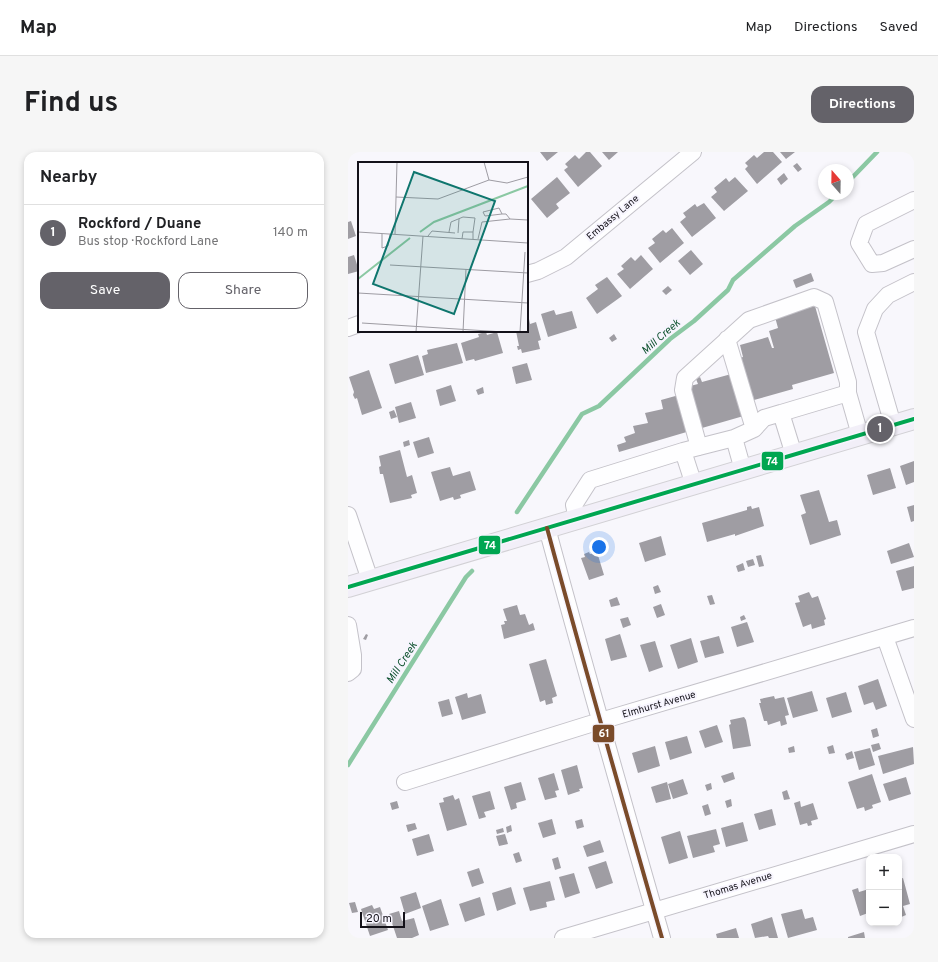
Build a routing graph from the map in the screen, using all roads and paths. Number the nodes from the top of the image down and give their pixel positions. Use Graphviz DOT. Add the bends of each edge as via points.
graph roads {
  1 [pos="693,152"];
  2 [pos="914,200"];
  3 [pos="914,249"];
  4 [pos="528,274"];
  5 [pos="914,282"];
  6 [pos="358,324"];
  7 [pos="348,328"];
  8 [pos="728,339"];
  9 [pos="848,393"];
  10 [pos="781,413"];
  11 [pos="914,419"];
  12 [pos="893,425"];
  13 [pos="754,429"];
  14 [pos="860,435"];
  15 [pos="734,438"];
  16 [pos="699,447"];
  17 [pos="682,451"];
  18 [pos="794,455"];
  19 [pos="743,470"];
  20 [pos="694,485"];
  21 [pos="348,515"];
  22 [pos="577,519"];
  23 [pos="547,528"];
  24 [pos="370,580"];
  25 [pos="348,587"];
  26 [pos="348,625"];
  27 [pos="914,628"];
  28 [pos="886,637"];
  29 [pos="348,673"];
  30 [pos="914,719"];
  31 [pos="600,721"];
  32 [pos="405,782"];
  33 [pos="914,834"];
  34 [pos="654,911"];
  35 [pos="563,938"];
  36 [pos="662,938"];
  1 -- 4 [label="street, Embassy Lane" via="566,257"];
  2 -- 3 [label="street" via="866,224 859,243 872,264 883,264"];
  5 -- 12 [label="street" via="888,295 875,309 866,332"];
  6 -- 7 [label="street"];
  8 -- 9 [label="street" via="749,320 814,297 825,302 848,382"];
  8 -- 13 [label="street"];
  8 -- 16 [label="street" via="685,378 683,390"];
  9 -- 10 [label="street"];
  9 -- 14 [label="street"];
  10 -- 13 [label="street" via="764,418"];
  10 -- 18 [label="street"];
  11 -- 12 [label="main road"];
  12 -- 14 [label="main road"];
  13 -- 15 [label="street"];
  14 -- 18 [label="main road"];
  15 -- 16 [label="street"];
  15 -- 19 [label="street"];
  16 -- 17 [label="street"];
  17 -- 20 [label="street"];
  17 -- 22 [label="street" via="590,480 574,504"];
  18 -- 19 [label="main road"];
  19 -- 20 [label="main road"];
  20 -- 22 [label="main road"];
  21 -- 24 [label="street"];
  22 -- 23 [label="main road"];
  23 -- 24 [label="main road"];
  23 -- 31 [label="street"];
  24 -- 25 [label="main road"];
  26 -- 29 [label="street" via="353,655 352,669"];
  27 -- 28 [label="street, Elmhurst Avenue"];
  28 -- 30 [label="street"];
  28 -- 31 [label="street, Elmhurst Avenue"];
  31 -- 32 [label="street, Elmhurst Avenue"];
  31 -- 34 [label="street"];
  33 -- 34 [label="street, Thomas Avenue"];
  34 -- 35 [label="street, Thomas Avenue"];
  34 -- 36 [label="street"];
}
